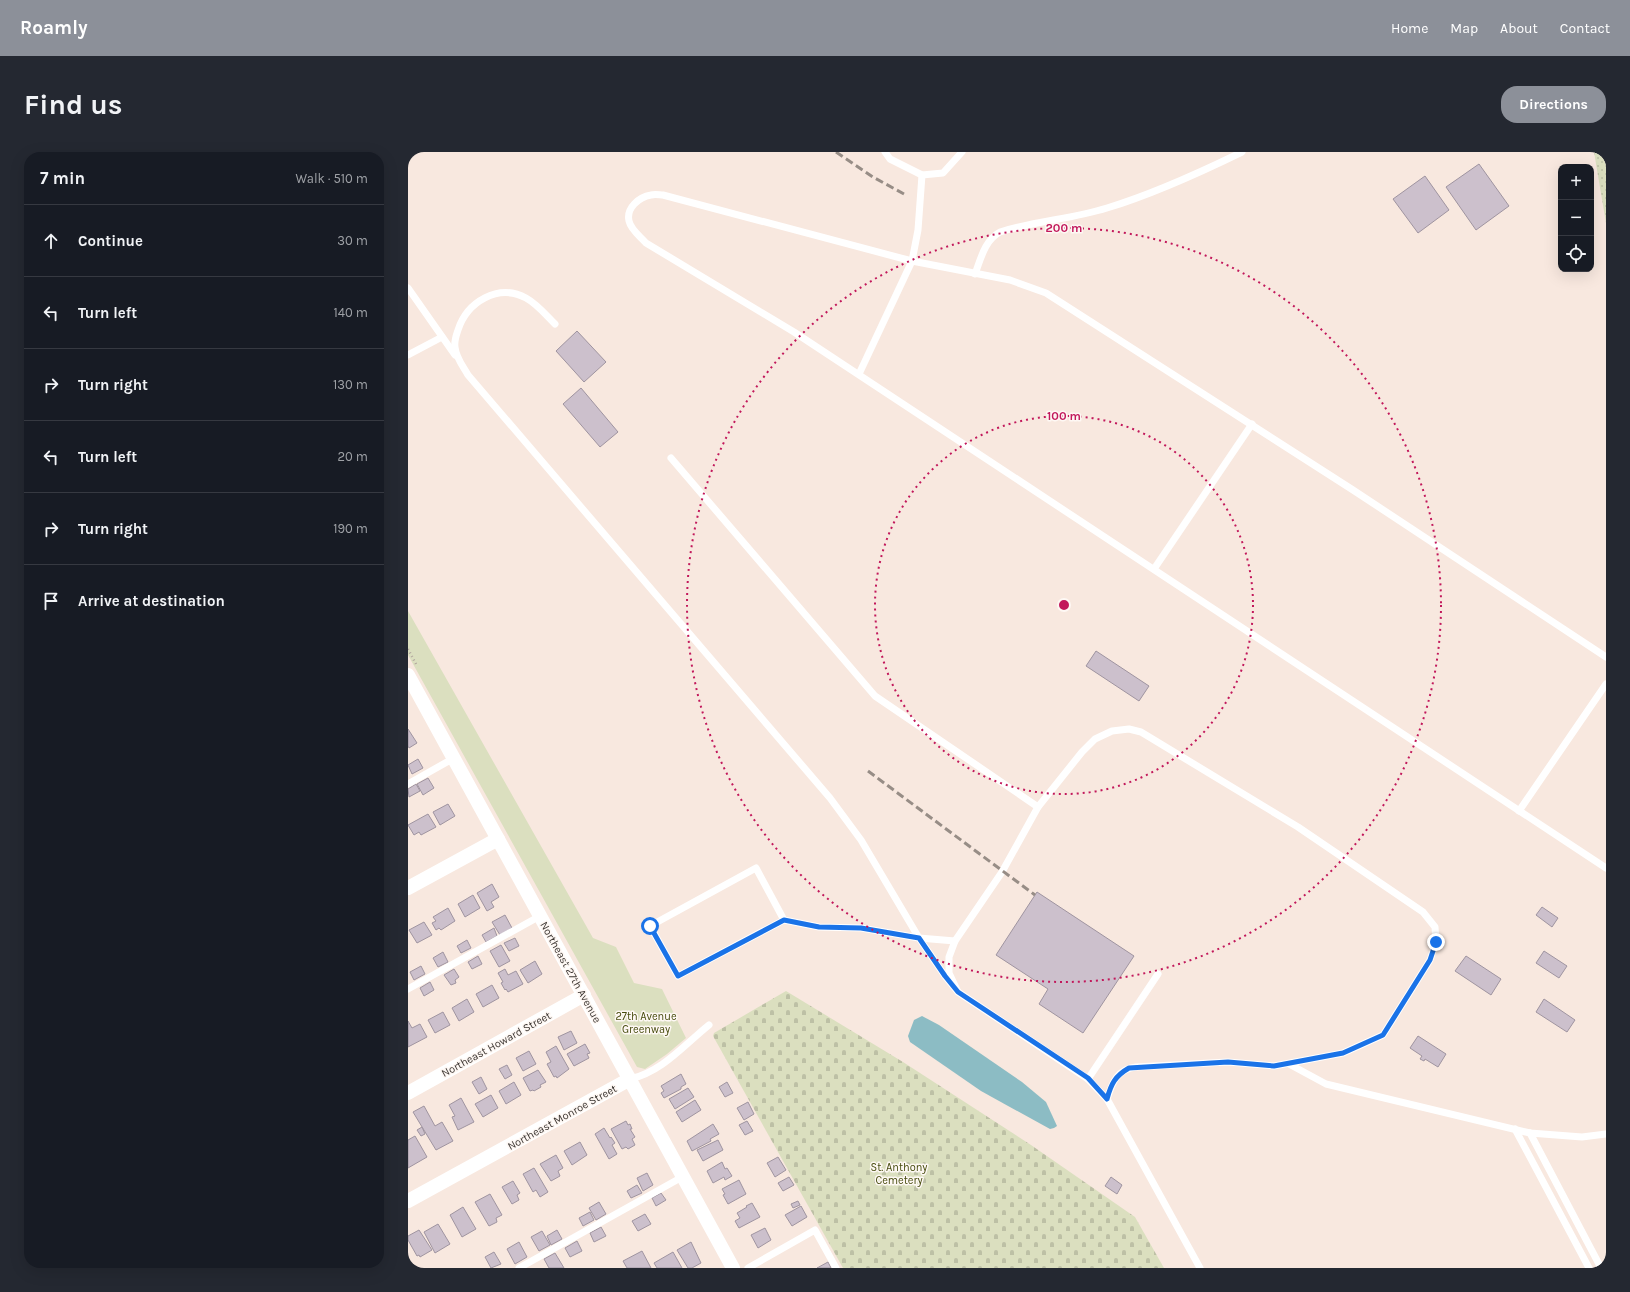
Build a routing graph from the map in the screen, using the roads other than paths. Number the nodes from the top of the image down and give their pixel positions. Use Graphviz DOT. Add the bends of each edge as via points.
graph roads {
  1 [pos="886,152"];
  2 [pos="962,152"];
  3 [pos="1242,152"];
  4 [pos="922,175"];
  5 [pos="912,261"];
  6 [pos="975,274"];
  7 [pos="408,288"];
  8 [pos="556,324"];
  9 [pos="442,337"];
  10 [pos="408,355"];
  11 [pos="459,361"];
  12 [pos="859,374"];
  13 [pos="1252,424"];
  14 [pos="671,458"];
  15 [pos="1154,569"];
  16 [pos="1606,657"];
  17 [pos="409,679"];
  18 [pos="1606,684"];
  19 [pos="454,758"];
  20 [pos="408,784"];
  21 [pos="1038,807"];
  22 [pos="1519,811"];
  23 [pos="498,839"];
  24 [pos="1606,868"];
  25 [pos="408,888"];
  26 [pos="540,916"];
  27 [pos="784,920"];
  28 [pos="919,938"];
  29 [pos="955,941"];
  30 [pos="1158,974"];
  31 [pos="408,989"];
  32 [pos="958,992"];
  33 [pos="584,995"];
  34 [pos="709,1025"];
  35 [pos="1288,1064"];
  36 [pos="1088,1078"];
  37 [pos="630,1079"];
  38 [pos="408,1093"];
  39 [pos="1107,1099"];
  40 [pos="1515,1129"];
  41 [pos="1530,1133"];
  42 [pos="1606,1134"];
  43 [pos="684,1176"];
  44 [pos="408,1201"];
  45 [pos="519,1268"];
  46 [pos="733,1268"];
  47 [pos="748,1268"];
  48 [pos="836,1268"];
  49 [pos="1200,1268"];
  50 [pos="1589,1268"];
  51 [pos="1601,1268"];
  1 -- 4 [label="lane" via="890,159"];
  2 -- 4 [label="lane" via="943,173"];
  3 -- 6 [label="lane" via="1108,208 1000,232 986,245"];
  4 -- 5 [label="lane" via="918,230"];
  5 -- 6 [label="lane"];
  5 -- 12 [label="lane"];
  5 -- 12 [label="lane" via="664,195 650,195 637,200 630,210 629,220 635,232 646,243"];
  6 -- 13 [label="lane" via="1010,280 1046,293"];
  7 -- 9 [label="lane"];
  8 -- 11 [label="lane" via="525,297 500,292 489,295 478,301 461,322 455,340"];
  9 -- 10 [label="lane"];
  9 -- 11 [label="lane"];
  11 -- 28 [label="lane" via="468,375 847,819"];
  12 -- 15 [label="lane"];
  13 -- 15 [label="lane"];
  13 -- 16 [label="lane"];
  14 -- 21 [label="lane" via="875,696"];
  15 -- 22 [label="lane"];
  17 -- 19 [label="street, Northeast 27th Avenue"];
  18 -- 22 [label="lane"];
  19 -- 20 [label="lane"];
  19 -- 23 [label="street, Northeast 27th Avenue"];
  21 -- 29 [label="lane" via="1002,872"];
  21 -- 35 [label="lane" via="1095,739 1112,731 1129,729 1141,732 1298,827 1423,912 1435,927 1436,942 1430,960 1383,1035 1343,1053"];
  22 -- 24 [label="lane"];
  23 -- 25 [label="street"];
  23 -- 26 [label="street, Northeast 27th Avenue"];
  26 -- 31 [label="lane"];
  26 -- 33 [label="street, Northeast 27th Avenue"];
  27 -- 27 [label="lane" via="678,976 650,926 756,868"];
  27 -- 28 [label="lane" via="819,927 861,928"];
  28 -- 29 [label="lane"];
  28 -- 32 [label="lane"];
  29 -- 32 [label="lane" via="949,958 949,974"];
  30 -- 36 [label="lane"];
  32 -- 36 [label="lane"];
  33 -- 37 [label="street, Northeast 27th Avenue"];
  33 -- 38 [label="street, Northeast Howard Street"];
  34 -- 37 [label="lane, Northeast Monroe Street" via="668,1060 644,1076"];
  35 -- 39 [label="lane" via="1274,1066 1228,1062 1129,1068 1112,1083"];
  35 -- 40 [label="lane" via="1326,1084"];
  36 -- 39 [label="lane"];
  37 -- 43 [label="street, Northeast 27th Avenue"];
  37 -- 44 [label="street, Northeast Monroe Street"];
  39 -- 49 [label="lane"];
  40 -- 41 [label="lane"];
  40 -- 50 [label="lane"];
  41 -- 42 [label="lane" via="1582,1137"];
  41 -- 51 [label="lane"];
  43 -- 45 [label="lane"];
  43 -- 46 [label="street, Northeast 27th Avenue"];
  47 -- 48 [label="lane" via="815,1230"];
}
